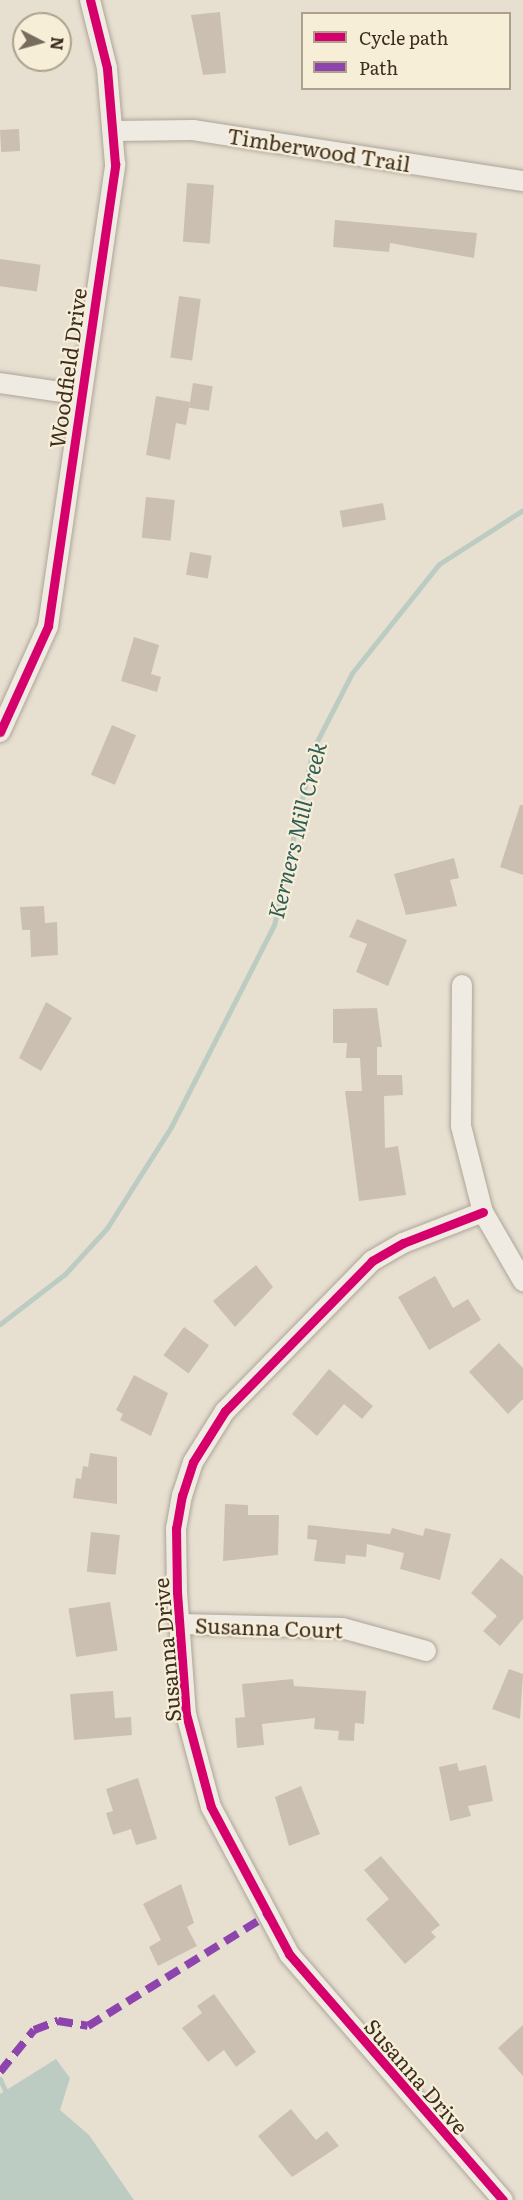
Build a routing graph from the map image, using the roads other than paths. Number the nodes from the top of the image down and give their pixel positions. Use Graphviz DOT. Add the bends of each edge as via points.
graph roads {
  1 [pos="90,0"];
  2 [pos="114,131"];
  3 [pos="523,181"];
  4 [pos="0,383"];
  5 [pos="81,395"];
  6 [pos="0,732"];
  7 [pos="462,985"];
  8 [pos="483,1212"];
  9 [pos="523,1281"];
  10 [pos="181,1624"];
  11 [pos="426,1651"];
  12 [pos="503,2200"];
  1 -- 2 [label="street, Woodfield Drive" via="106,68"];
  2 -- 3 [label="street, Timberwood Trail" via="193,130"];
  2 -- 5 [label="street, Woodfield Drive" via="115,164"];
  4 -- 5 [label="street"];
  5 -- 6 [label="street, Woodfield Drive" via="48,626"];
  7 -- 8 [label="street" via="461,1126"];
  8 -- 9 [label="street"];
  8 -- 10 [label="street, Susanna Drive" via="403,1242 372,1261 225,1411 193,1462 182,1495 176,1528"];
  10 -- 11 [label="street, Susanna Court" via="342,1628"];
  10 -- 12 [label="street, Susanna Drive" via="186,1714 211,1807 289,1954"];
}
